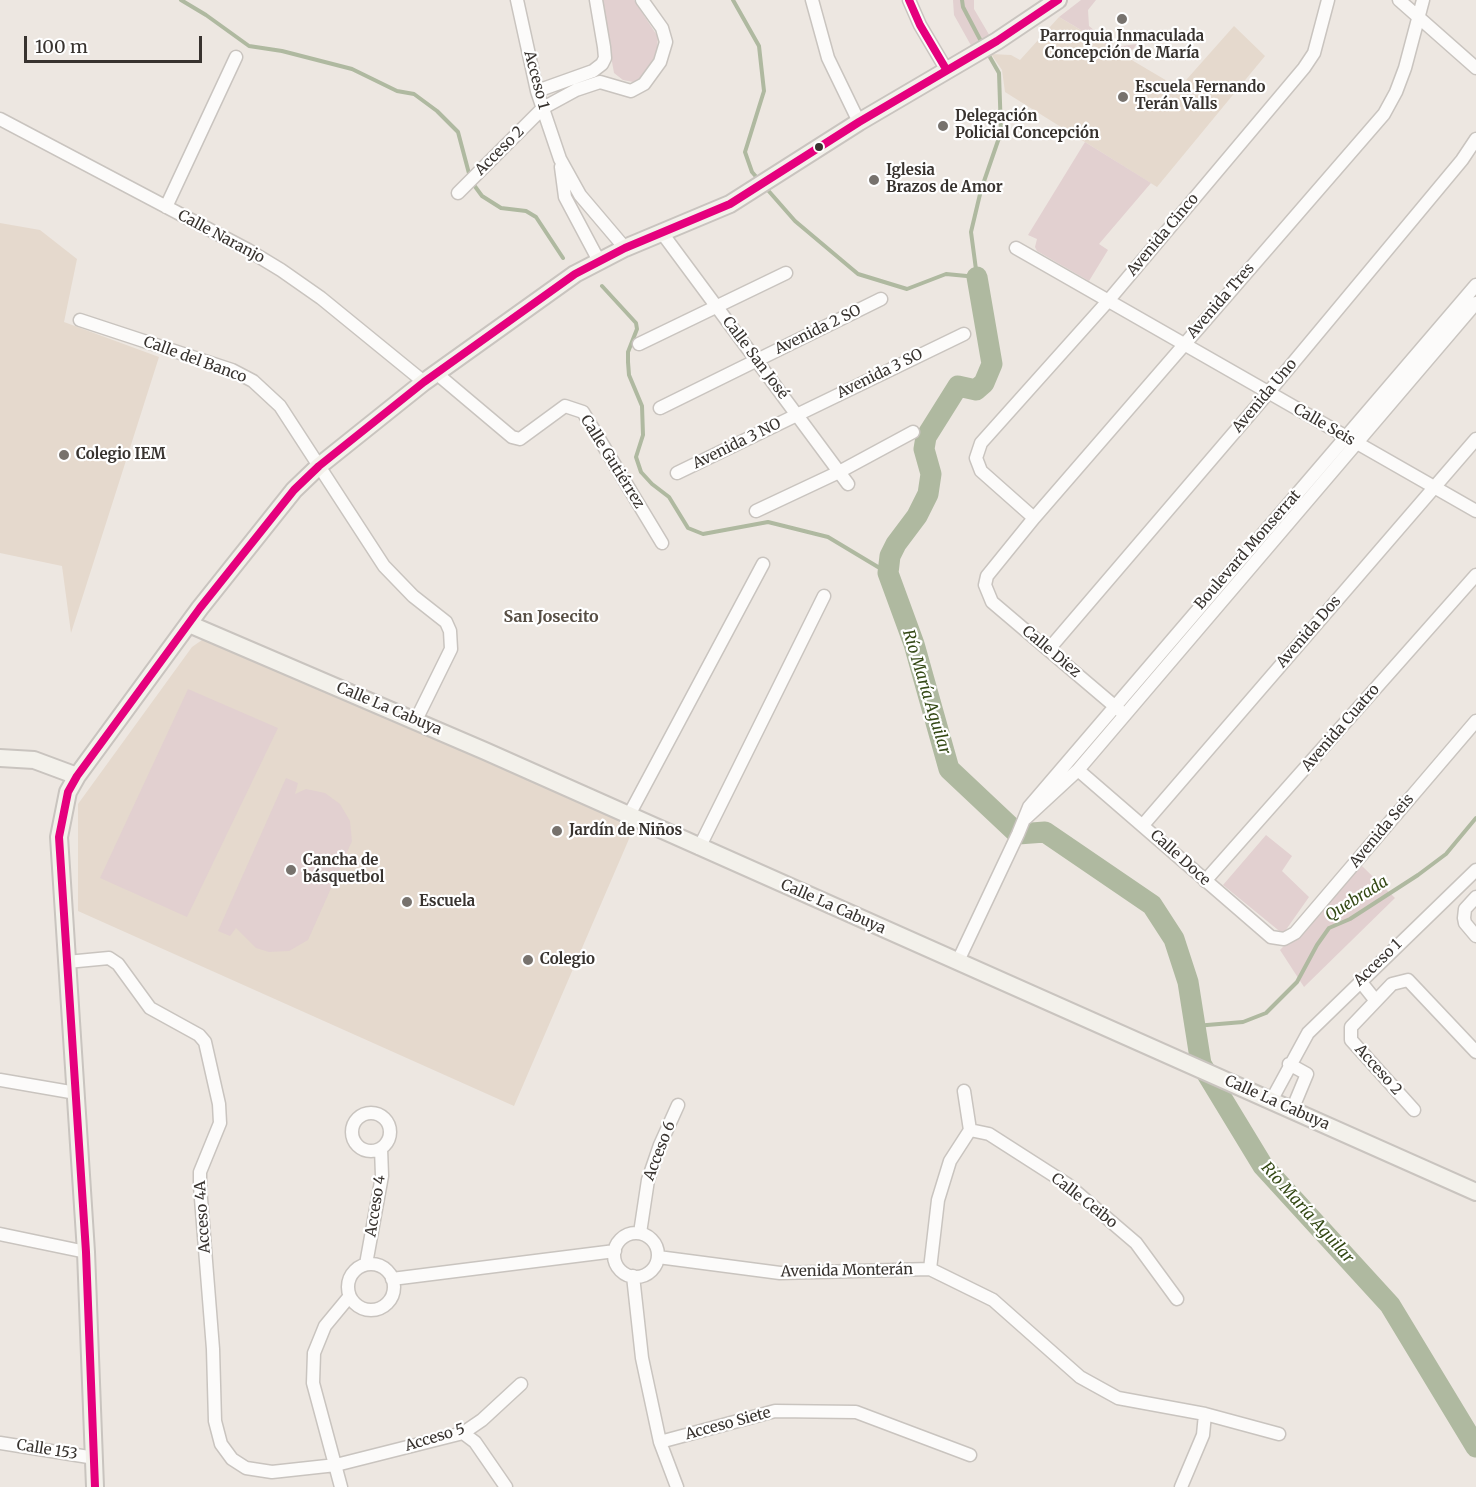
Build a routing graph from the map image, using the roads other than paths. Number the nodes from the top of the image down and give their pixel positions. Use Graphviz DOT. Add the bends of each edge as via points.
graph roads {
  1 [pos="517,0"];
  2 [pos="596,0"];
  3 [pos="642,0"];
  4 [pos="812,0"];
  5 [pos="909,0"];
  6 [pos="1058,0"];
  7 [pos="1328,0"];
  8 [pos="1399,0"];
  9 [pos="1423,0"];
  10 [pos="1418,17"];
  11 [pos="236,57"];
  12 [pos="1476,68"];
  13 [pos="946,69"];
  14 [pos="537,91"];
  15 [pos="543,108"];
  16 [pos="0,119"];
  17 [pos="859,122"];
  18 [pos="1476,139"];
  19 [pos="560,159"];
  20 [pos="458,193"];
  21 [pos="166,207"];
  22 [pos="662,233"];
  23 [pos="626,248"];
  24 [pos="1016,248"];
  25 [pos="598,261"];
  26 [pos="786,273"];
  27 [pos="1476,285"];
  28 [pos="881,299"];
  29 [pos="1108,301"];
  30 [pos="1476,303"];
  31 [pos="716,307"];
  32 [pos="80,320"];
  33 [pos="964,334"];
  34 [pos="639,344"];
  35 [pos="1182,345"];
  36 [pos="756,360"];
  37 [pos="430,378"];
  38 [pos="1268,393"];
  39 [pos="660,408"];
  40 [pos="797,415"];
  41 [pos="913,432"];
  42 [pos="1345,437"];
  43 [pos="1476,439"];
  44 [pos="1356,444"];
  45 [pos="319,466"];
  46 [pos="839,472"];
  47 [pos="677,473"];
  48 [pos="848,484"];
  49 [pos="1435,487"];
  50 [pos="756,511"];
  51 [pos="1476,511"];
  52 [pos="1034,518"];
  53 [pos="662,543"];
  54 [pos="763,564"];
  55 [pos="1476,575"];
  56 [pos="985,585"];
  57 [pos="824,596"];
  58 [pos="189,624"];
  59 [pos="1049,650"];
  60 [pos="1114,706"];
  61 [pos="1125,715"];
  62 [pos="416,720"];
  63 [pos="1476,721"];
  64 [pos="0,758"];
  65 [pos="1078,770"];
  66 [pos="77,776"];
  67 [pos="629,815"];
  68 [pos="1026,819"];
  69 [pos="1143,825"];
  70 [pos="699,848"];
  71 [pos="1476,870"];
  72 [pos="1205,881"];
  73 [pos="1476,897"];
  74 [pos="1476,936"];
  75 [pos="1284,939"];
  76 [pos="67,962"];
  77 [pos="958,962"];
  78 [pos="1360,981"];
  79 [pos="1376,1000"];
  80 [pos="1476,1052"];
  81 [pos="1289,1064"];
  82 [pos="0,1080"];
  83 [pos="964,1091"];
  84 [pos="76,1093"];
  85 [pos="1271,1101"];
  86 [pos="678,1105"];
  87 [pos="1292,1110"];
  88 [pos="1414,1110"];
  89 [pos="970,1130"];
  90 [pos="381,1148"];
  91 [pos="1476,1192"];
  92 [pos="640,1233"];
  93 [pos="0,1234"];
  94 [pos="615,1251"];
  95 [pos="86,1252"];
  96 [pos="658,1257"];
  97 [pos="366,1264"];
  98 [pos="930,1269"];
  99 [pos="633,1276"];
  100 [pos="392,1279"];
  101 [pos="350,1297"];
  102 [pos="1177,1299"];
  103 [pos="520,1384"];
  104 [pos="1205,1414"];
  105 [pos="463,1433"];
  106 [pos="1279,1434"];
  107 [pos="660,1442"];
  108 [pos="0,1443"];
  109 [pos="970,1455"];
  110 [pos="95,1458"];
  111 [pos="336,1465"];
  112 [pos="95,1487"];
  113 [pos="341,1487"];
  114 [pos="506,1487"];
  115 [pos="677,1487"];
  116 [pos="1181,1487"];
  1 -- 14 [label="street, Acceso 1"];
  2 -- 14 [label="street" via="604,47 602,64"];
  3 -- 15 [label="street, Acceso 2" via="662,28 666,42 660,62 644,84 631,91 600,82"];
  4 -- 17 [label="street" via="828,58"];
  5 -- 13 [label="street"];
  6 -- 13 [label="main road"];
  7 -- 29 [label="street, Avenida Cinco" via="1314,53 1305,68"];
  8 -- 10 [label="street"];
  9 -- 10 [label="street, Avenida Tres"];
  10 -- 12 [label="street"];
  10 -- 35 [label="street, Avenida Tres" via="1396,92 1384,114"];
  11 -- 21 [label="street"];
  13 -- 17 [label="main road"];
  14 -- 15 [label="street, Acceso 1"];
  15 -- 19 [label="street, Acceso 1"];
  15 -- 20 [label="street, Acceso 2"];
  16 -- 21 [label="street, Calle Naranjo"];
  17 -- 22 [label="main road" via="730,204"];
  18 -- 38 [label="street, Avenida Uno"];
  19 -- 23 [label="street, Acceso 1" via="580,195"];
  19 -- 25 [label="street, Acceso 1" via="565,197"];
  21 -- 37 [label="street, Calle Naranjo" via="281,270"];
  22 -- 23 [label="main road"];
  22 -- 31 [label="street, Calle San José"];
  23 -- 25 [label="main road"];
  24 -- 29 [label="street, Calle Seis"];
  25 -- 37 [label="main road"];
  26 -- 31 [label="street"];
  27 -- 42 [label="street, Boulevard Monserrat"];
  28 -- 36 [label="street, Avenida 2 SO"];
  29 -- 35 [label="street, Calle Seis"];
  29 -- 52 [label="street, Avenida Cinco" via="981,443 976,458 981,471"];
  30 -- 44 [label="street, Boulevard Monserrat"];
  31 -- 34 [label="street"];
  31 -- 36 [label="street, Calle San José"];
  32 -- 45 [label="street, Calle del Banco" via="198,358 253,381 280,406"];
  33 -- 40 [label="street, Avenida 3 SO"];
  35 -- 38 [label="street, Calle Seis"];
  35 -- 52 [label="street, Avenida Tres"];
  36 -- 39 [label="street, Avenida 2 SO"];
  36 -- 40 [label="street, Calle San José"];
  37 -- 45 [label="main road"];
  37 -- 53 [label="street, Calle Gutiérrez" via="520,439 565,406 583,412"];
  38 -- 42 [label="street, Calle Seis"];
  38 -- 59 [label="street, Avenida Uno"];
  40 -- 46 [label="street, Calle San José"];
  40 -- 47 [label="street, Avenida 3 NO"];
  41 -- 46 [label="street"];
  42 -- 44 [label="street, Calle Seis"];
  42 -- 60 [label="street, Boulevard Monserrat"];
  43 -- 49 [label="street, Avenida Dos"];
  44 -- 49 [label="street, Calle Seis"];
  44 -- 61 [label="street, Boulevard Monserrat"];
  45 -- 58 [label="main road" via="294,490"];
  45 -- 62 [label="street, Calle del Banco" via="384,566 446,622 450,631 451,649"];
  46 -- 48 [label="street, Calle San José"];
  46 -- 50 [label="street"];
  49 -- 51 [label="street, Calle Seis"];
  49 -- 69 [label="street, Avenida Dos"];
  52 -- 56 [label="street, Avenida Tres" via="992,568"];
  54 -- 67 [label="street"];
  55 -- 72 [label="street, Avenida Cuatro"];
  56 -- 59 [label="street, Calle Diez" via="992,602"];
  57 -- 70 [label="street"];
  58 -- 62 [label="main road, Calle La Cabuya"];
  58 -- 66 [label="main road"];
  59 -- 60 [label="street, Calle Diez"];
  60 -- 61 [label="street, Calle Diez"];
  60 -- 68 [label="street, Boulevard Monserrat" via="1029,807"];
  61 -- 65 [label="street, Boulevard Monserrat"];
  62 -- 67 [label="main road, Calle La Cabuya"];
  63 -- 75 [label="street, Avenida Seis" via="1295,933"];
  64 -- 66 [label="main road" via="34,760"];
  65 -- 68 [label="street, Boulevard Monserrat"];
  65 -- 69 [label="street, Calle Doce"];
  66 -- 76 [label="main road" via="62,813 59,837"];
  67 -- 70 [label="main road, Calle La Cabuya"];
  68 -- 77 [label="street, Boulevard Monserrat"];
  69 -- 72 [label="street, Calle Doce"];
  70 -- 77 [label="main road, Calle La Cabuya"];
  71 -- 78 [label="street, Acceso 1"];
  72 -- 75 [label="street, Calle Doce" via="1271,937"];
  73 -- 74 [label="street" via="1464,918"];
  76 -- 84 [label="main road"];
  76 -- 111 [label="street, Acceso 4A" via="109,958 118,964 150,1008 205,1042 220,1123 201,1172 200,1186 215,1421 221,1444 232,1459 246,1468 272,1472"];
  77 -- 85 [label="main road, Calle La Cabuya"];
  78 -- 79 [label="street"];
  78 -- 81 [label="street, Acceso 1" via="1308,1033"];
  79 -- 80 [label="street, Acceso 2" via="1392,984 1408,980"];
  79 -- 88 [label="street, Acceso 2" via="1351,1027 1351,1040"];
  81 -- 85 [label="street, Acceso 1"];
  81 -- 87 [label="street" via="1307,1074"];
  82 -- 84 [label="street"];
  83 -- 89 [label="street"];
  84 -- 95 [label="main road"];
  85 -- 87 [label="main road, Calle La Cabuya"];
  86 -- 92 [label="street, Acceso 6" via="648,1180"];
  87 -- 91 [label="main road, Calle La Cabuya"];
  89 -- 98 [label="street" via="950,1161 938,1200"];
  89 -- 102 [label="street, Calle Ceibo" via="989,1134 1067,1184 1136,1243"];
  90 -- 97 [label="street, Acceso 4" via="382,1176"];
  92 -- 94 [label="street" via="621,1239"];
  92 -- 96 [label="street" via="651,1239"];
  93 -- 95 [label="street"];
  94 -- 99 [label="street" via="621,1270"];
  94 -- 100 [label="street"];
  95 -- 110 [label="main road"];
  96 -- 98 [label="street, Avenida Monterán" via="780,1273"];
  96 -- 99 [label="street" via="652,1269"];
  97 -- 100 [label="street" via="379,1265"];
  97 -- 101 [label="street" via="350,1276"];
  98 -- 104 [label="street, Avenida Monterán" via="993,1300 1080,1377 1118,1398"];
  99 -- 107 [label="street" via="642,1358"];
  100 -- 101 [label="street" via="393,1294 376,1310 360,1308"];
  101 -- 111 [label="street" via="325,1326 314,1353 313,1383"];
  103 -- 105 [label="street, Acceso 5"];
  104 -- 106 [label="street, Avenida Monterán"];
  104 -- 116 [label="street" via="1203,1435"];
  105 -- 111 [label="street, Acceso 5"];
  105 -- 114 [label="street" via="475,1442"];
  107 -- 109 [label="street, Acceso Siete" via="775,1411 856,1412"];
  107 -- 115 [label="street"];
  108 -- 110 [label="street, Calle 153"];
  110 -- 112 [label="main road"];
  111 -- 113 [label="street"];
}
